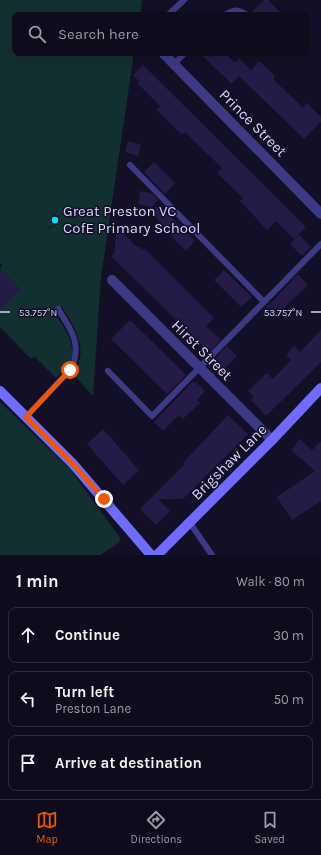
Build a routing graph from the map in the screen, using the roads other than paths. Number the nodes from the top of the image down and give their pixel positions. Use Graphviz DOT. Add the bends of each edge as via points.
graph roads {
  1 [pos="184,0"];
  2 [pos="171,12"];
  3 [pos="230,12"];
  4 [pos="243,12"];
  5 [pos="166,56"];
  6 [pos="182,56"];
  7 [pos="174,64"];
  8 [pos="130,165"];
  9 [pos="321,214"];
  10 [pos="321,244"];
  11 [pos="112,280"];
  12 [pos="264,302"];
  13 [pos="58,309"];
  14 [pos="199,368"];
  15 [pos="108,371"];
  16 [pos="321,388"];
  17 [pos="0,390"];
  18 [pos="26,417"];
  19 [pos="272,440"];
  20 [pos="190,523"];
  21 [pos="151,555"];
  22 [pos="156,555"];
  23 [pos="212,555"];
  1 -- 2 [label="lane"];
  3 -- 4 [label="lane" via="236,9"];
  5 -- 7 [label="street, Prince Street"];
  6 -- 7 [label="lane"];
  7 -- 9 [label="street, Prince Street"];
  8 -- 12 [label="lane"];
  10 -- 12 [label="lane"];
  11 -- 14 [label="street, Hirst Street"];
  12 -- 14 [label="lane"];
  13 -- 18 [label="lane" via="75,341 75,361 70,370"];
  14 -- 15 [label="lane" via="152,416"];
  14 -- 19 [label="street, Hirst Street"];
  16 -- 19 [label="street, Brigshaw Lane"];
  17 -- 18 [label="street"];
  18 -- 21 [label="street" via="73,464"];
  19 -- 20 [label="street, Brigshaw Lane"];
  20 -- 22 [label="street, Brigshaw Lane"];
  20 -- 23 [label="lane"];
}
